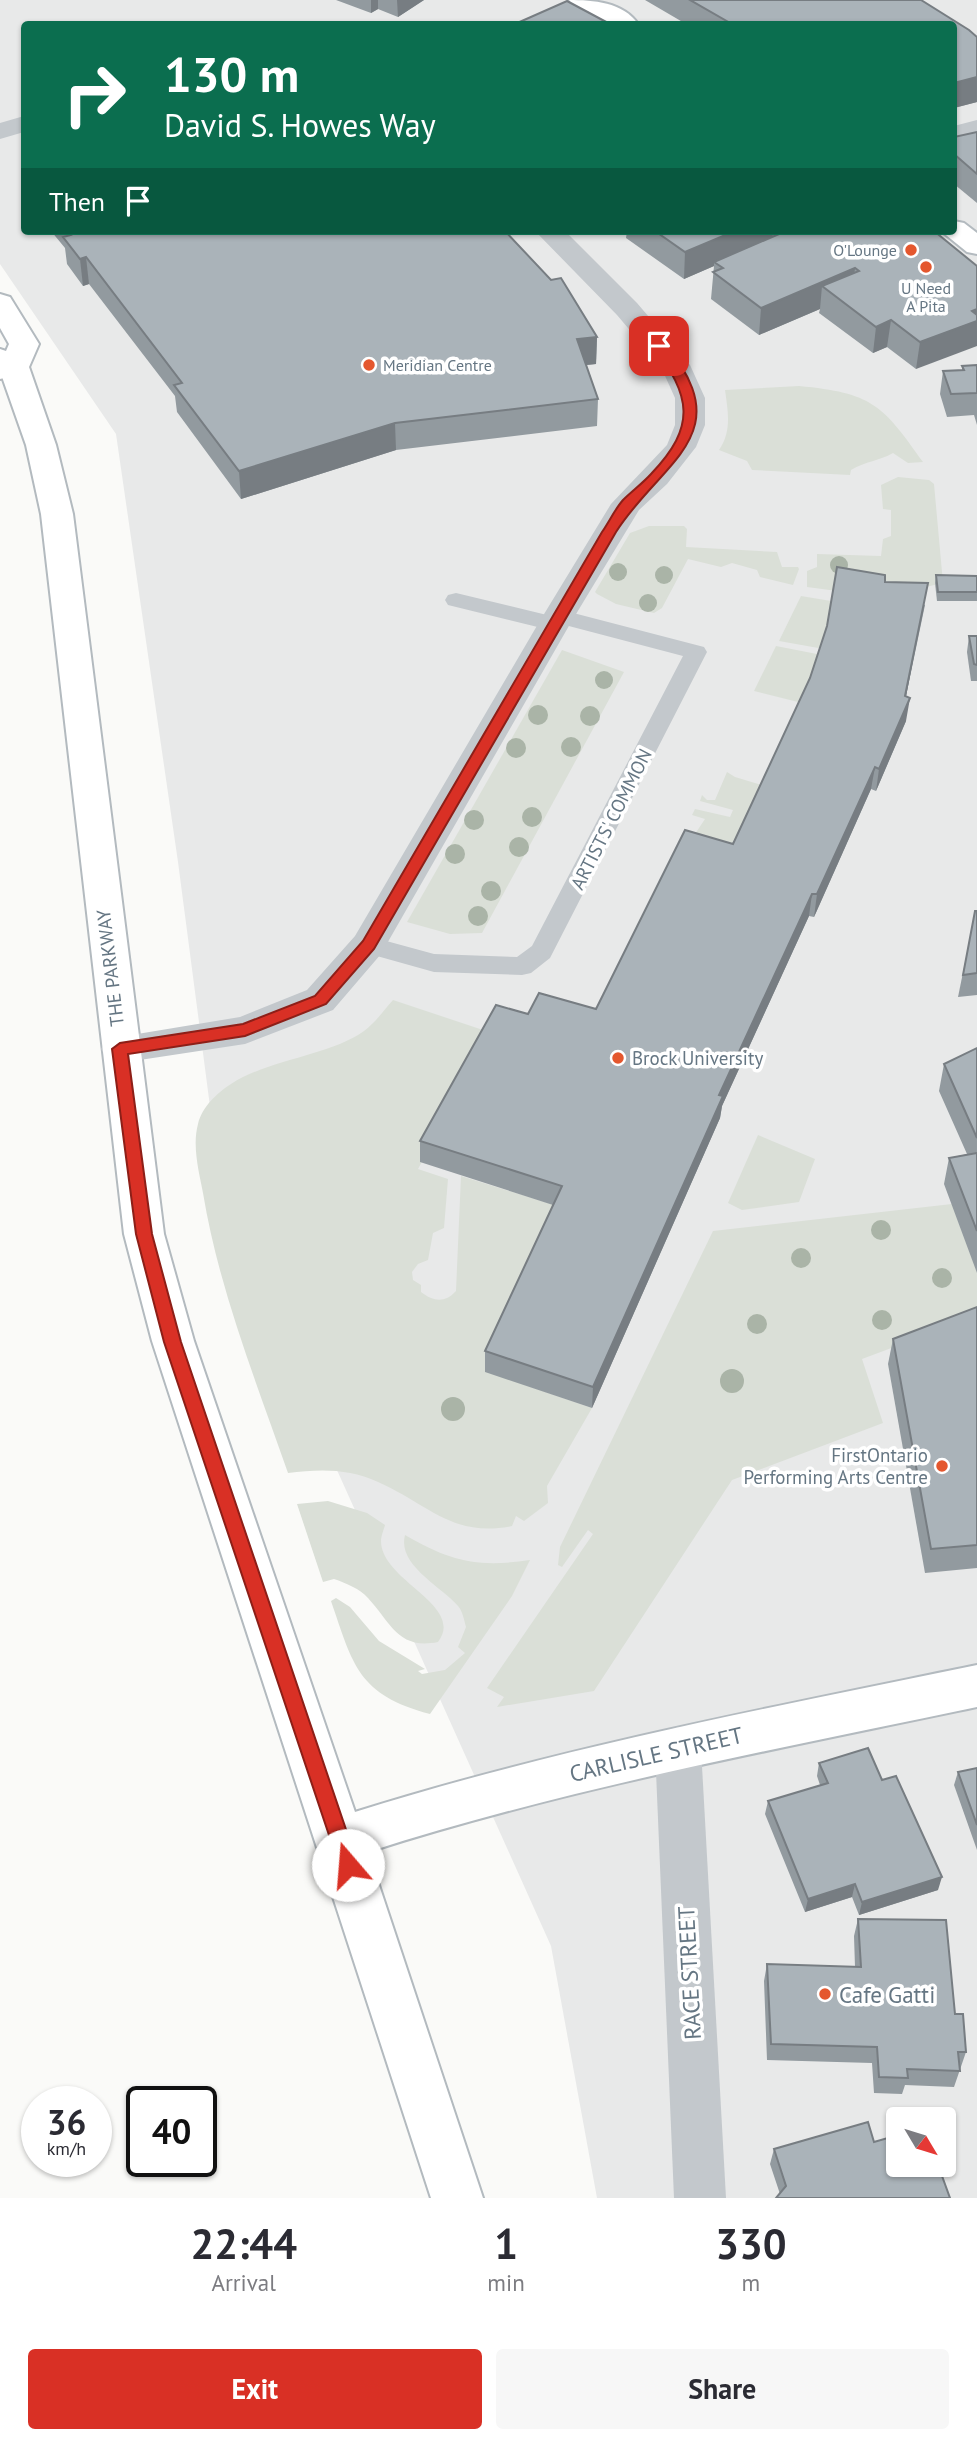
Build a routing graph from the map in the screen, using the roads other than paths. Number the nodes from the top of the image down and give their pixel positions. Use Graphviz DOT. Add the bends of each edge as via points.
graph roads {
  1 [pos="582,0"];
  2 [pos="620,21"];
  3 [pos="21,125"];
  4 [pos="977,128"];
  5 [pos="0,131"];
  6 [pos="957,133"];
  7 [pos="957,231"];
  8 [pos="553,235"];
  9 [pos="977,246"];
  10 [pos="0,303"];
  11 [pos="5,365"];
  12 [pos="456,600"];
  13 [pos="556,620"];
  14 [pos="368,945"];
  15 [pos="120,1049"];
  16 [pos="977,1686"];
  17 [pos="678,1748"];
  18 [pos="340,1839"];
  19 [pos="457,2198"];
  20 [pos="699,2198"];
  1 -- 2 [label="street"];
  3 -- 5 [label="street"];
  4 -- 6 [label="street"];
  7 -- 9 [label="street"];
  8 -- 13 [label="street" via="675,365 690,398 690,425 681,446 627,503"];
  10 -- 11 [label="street, THE PARKWAY" via="23,344"];
  11 -- 15 [label="street, THE PARKWAY" via="41,445 57,514"];
  12 -- 13 [label="lane"];
  13 -- 14 [label="street"];
  13 -- 14 [label="lane, ARTISTS' COMMON" via="696,652 541,952 522,966 433,963"];
  14 -- 15 [label="street" via="320,1000 245,1030"];
  15 -- 18 [label="street, THE PARKWAY" via="144,1234 173,1342"];
  16 -- 17 [label="street, CARLISLE STREET"];
  17 -- 18 [label="street, CARLISLE STREET" via="453,1803"];
  17 -- 20 [label="street, RACE STREET"];
  18 -- 19 [label="street"];
}
